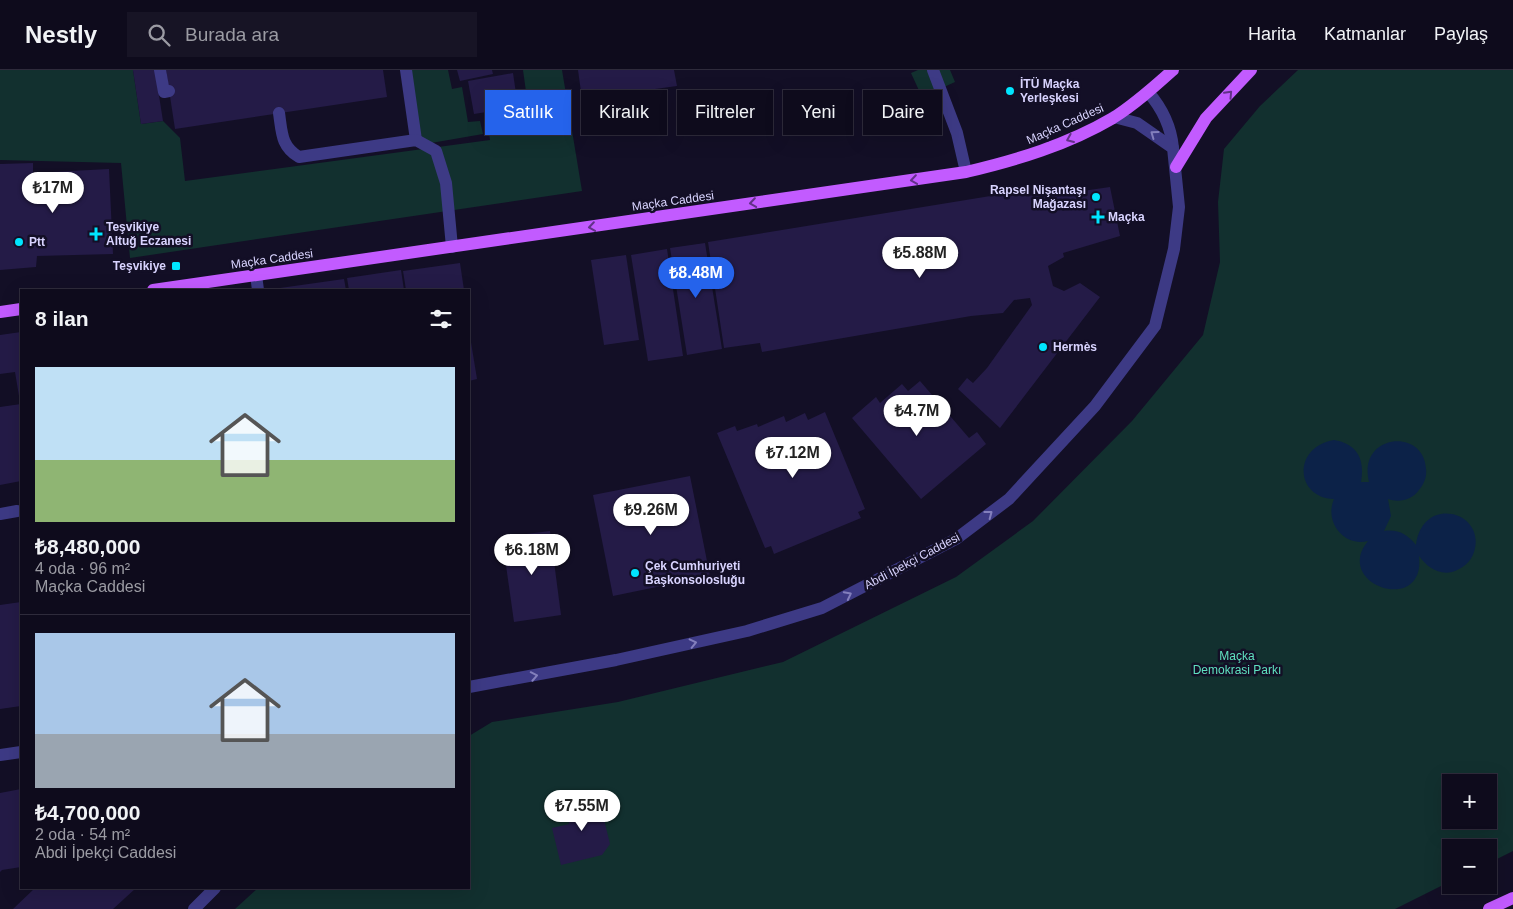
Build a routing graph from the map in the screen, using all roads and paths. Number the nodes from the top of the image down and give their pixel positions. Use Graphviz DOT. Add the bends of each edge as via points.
graph roads {
  1 [pos="160,70"];
  2 [pos="406,70"];
  3 [pos="933,70"];
  4 [pos="1173,70"];
  5 [pos="1251,70"];
  6 [pos="163,87"];
  7 [pos="1148,92"];
  8 [pos="279,114"];
  9 [pos="1114,117"];
  10 [pos="416,140"];
  11 [pos="1173,148"];
  12 [pos="1176,167"];
  13 [pos="966,172"];
  14 [pos="452,247"];
  15 [pos="256,275"];
  16 [pos="160,289"];
  17 [pos="258,289"];
  18 [pos="20,309"];
  19 [pos="0,312"];
  20 [pos="17,511"];
  21 [pos="0,514"];
  22 [pos="486,685"];
  23 [pos="470,687"];
  24 [pos="470,695"];
  25 [pos="20,752"];
  26 [pos="0,755"];
  27 [pos="214,889"];
  28 [pos="1513,898"];
  29 [pos="194,909"];
  30 [pos="1489,909"];
  1 -- 6 [label="street"];
  2 -- 10 [label="street"];
  3 -- 13 [label="street" via="957,133"];
  4 -- 7 [label="main road, Maçka Caddesi"];
  12 -- 5 [label="main road, one-way" via="1206,118"];
  7 -- 9 [label="main road, Maçka Caddesi"];
  7 -- 11 [label="street, Abdi İpekçi Caddesi" via="1171,128"];
  8 -- 10 [label="street" via="283,139 289,151 300,157"];
  11 -- 9 [label="street, one-way" via="1137,122"];
  9 -- 13 [label="main road, Maçka Caddesi, one-way" via="1037,153"];
  10 -- 14 [label="street" via="436,151 446,183"];
  11 -- 12 [label="street, Abdi İpekçi Caddesi"];
  22 -- 12 [label="street, Abdi İpekçi Caddesi, one-way" via="747,631 822,608 956,540 1009,499 1037,471 1095,406 1155,326 1174,249 1179,207"];
  13 -- 14 [label="main road, Maçka Caddesi, one-way"];
  14 -- 15 [label="main road, Maçka Caddesi"];
  15 -- 16 [label="main road, Maçka Caddesi"];
  15 -- 17 [label="street"];
  18 -- 19 [label="main road"];
  20 -- 21 [label="street"];
  22 -- 23 [label="street, Abdi İpekçi Caddesi"];
  22 -- 24 [label="street"];
  25 -- 26 [label="street"];
  27 -- 29 [label="street"];
  28 -- 30 [label="main road"];
}
